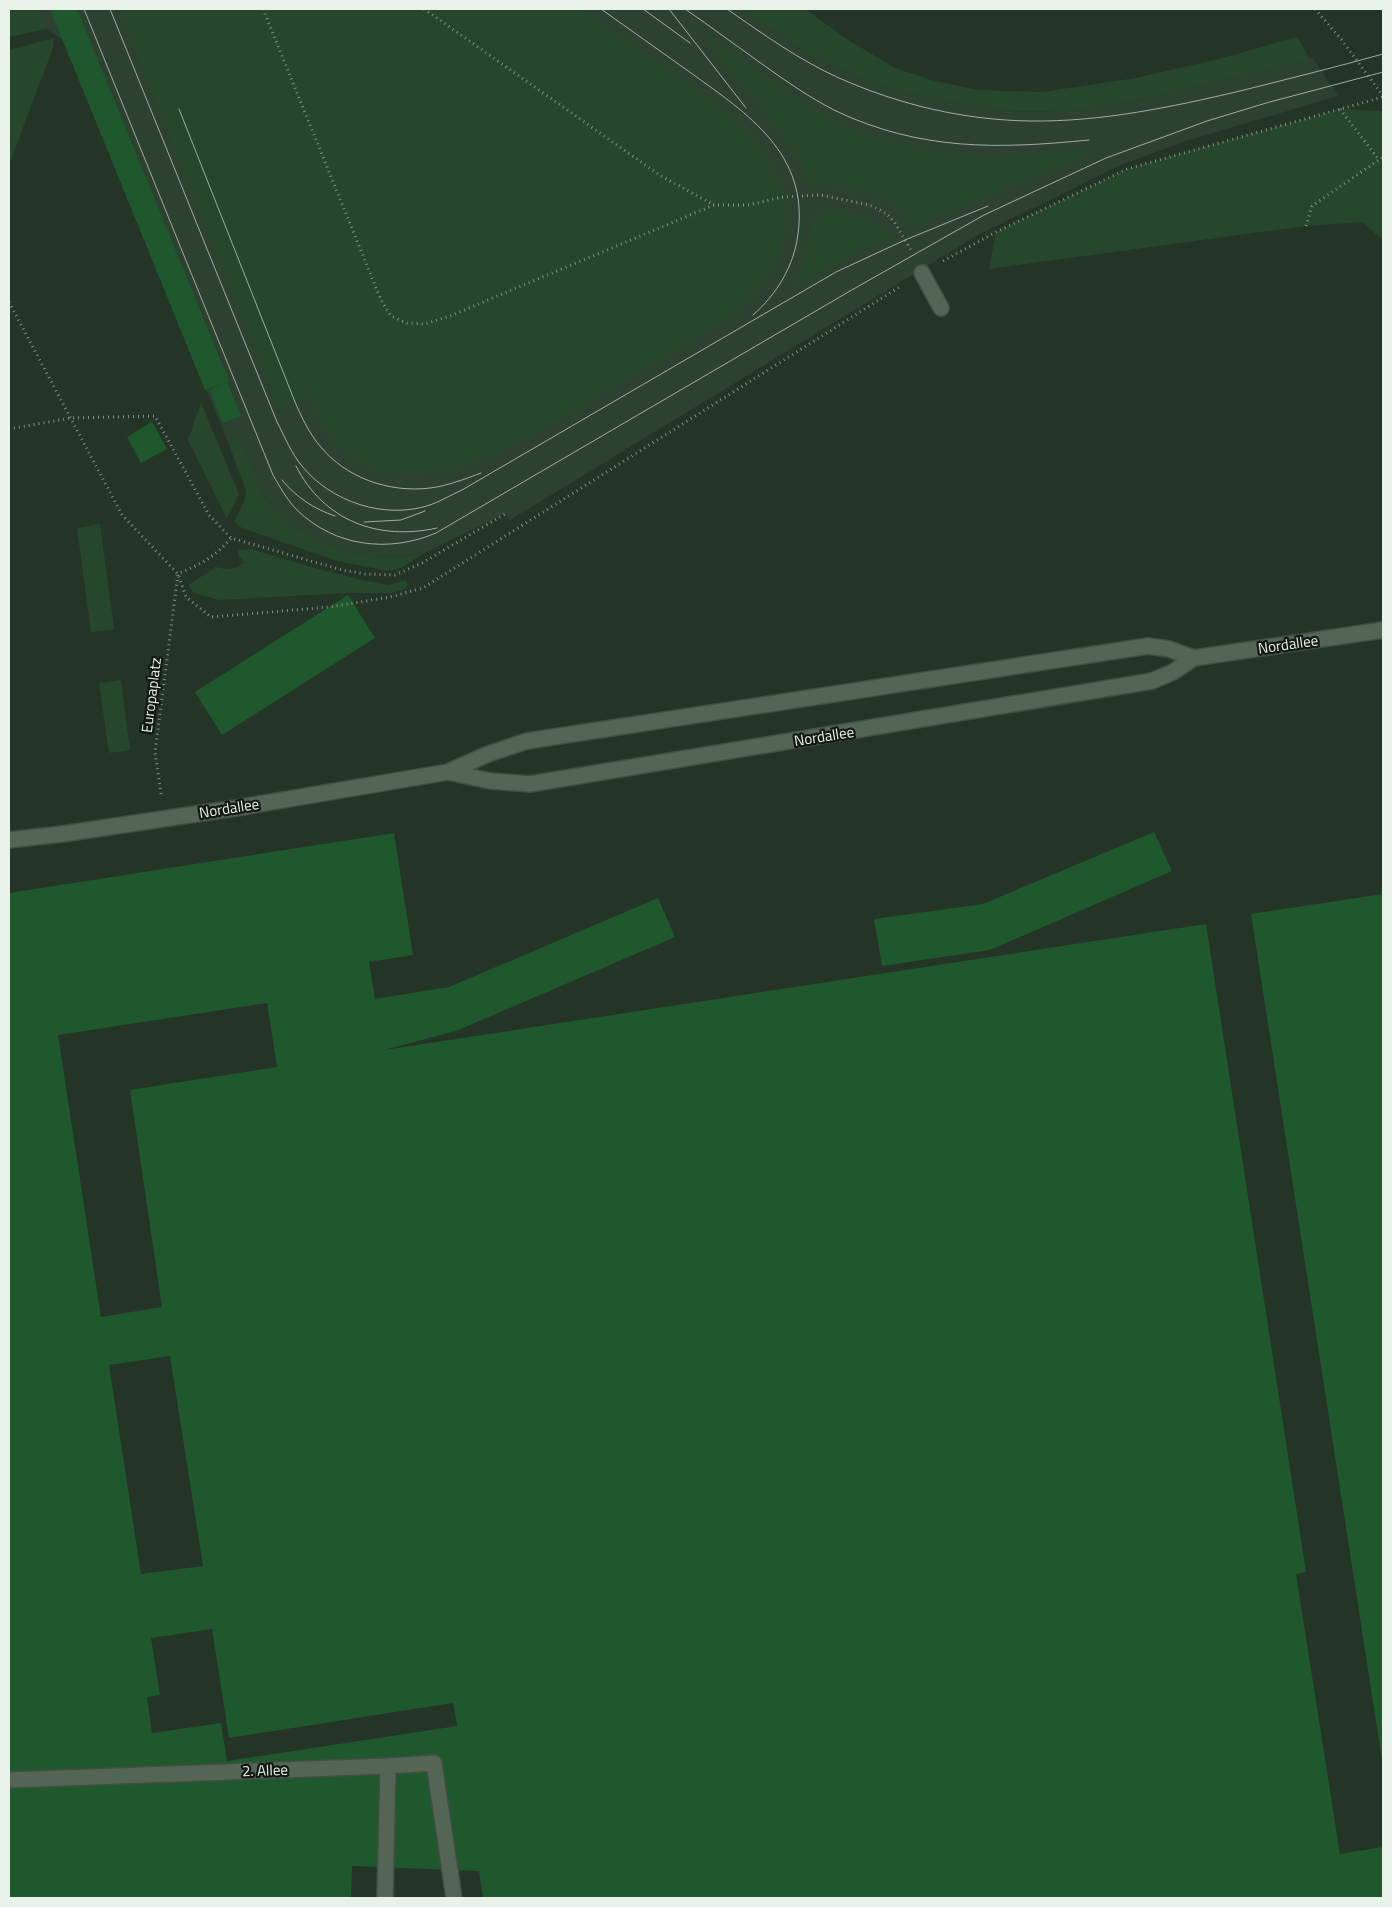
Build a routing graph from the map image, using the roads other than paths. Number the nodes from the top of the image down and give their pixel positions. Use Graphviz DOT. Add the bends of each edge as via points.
graph roads {
  1 [pos="922,273"];
  2 [pos="941,308"];
  3 [pos="1383,630"];
  4 [pos="1194,658"];
  5 [pos="448,772"];
  6 [pos="9,840"];
  7 [pos="388,1766"];
  8 [pos="9,1780"];
  9 [pos="384,1898"];
  10 [pos="454,1898"];
  1 -- 2 [label="street"];
  3 -- 4 [label="street, Nordallee"];
  4 -- 5 [label="street, Nordallee" via="1148,646 537,739 488,754"];
  4 -- 5 [label="street, Nordallee" via="1152,681 530,784 490,781"];
  5 -- 6 [label="street, Nordallee"];
  7 -- 8 [label="street, 2. Allee"];
  7 -- 9 [label="street"];
  7 -- 10 [label="street, 2. Allee" via="434,1763"];
}
